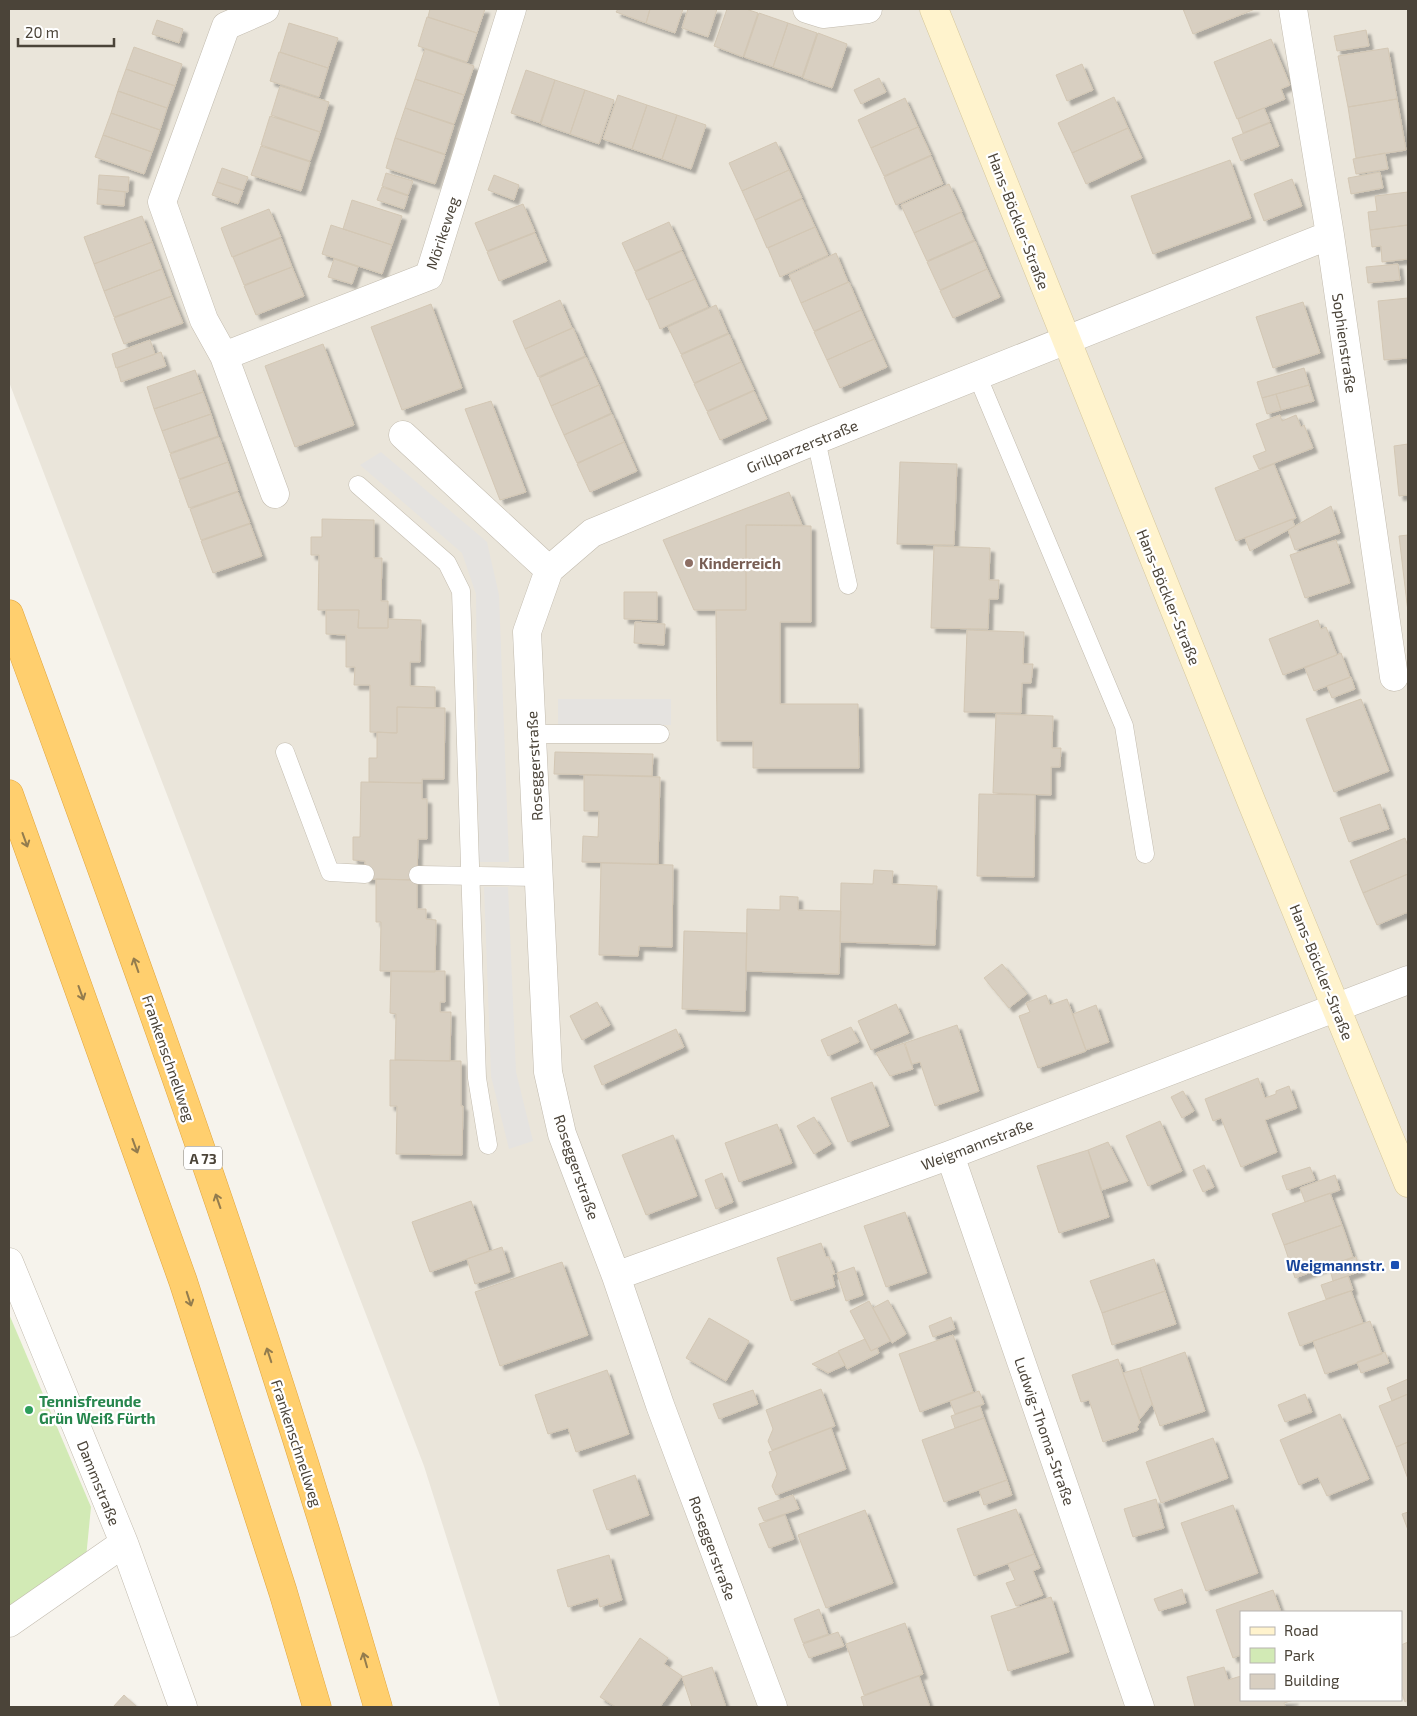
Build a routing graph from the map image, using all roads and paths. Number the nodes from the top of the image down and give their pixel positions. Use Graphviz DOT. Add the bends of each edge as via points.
graph roads {
  1 [pos="265,9"];
  2 [pos="512,9"];
  3 [pos="807,9"];
  4 [pos="868,9"];
  5 [pos="934,9"];
  6 [pos="1293,9"];
  7 [pos="1330,235"];
  8 [pos="1066,340"];
  9 [pos="224,356"];
  10 [pos="977,375"];
  11 [pos="403,436"];
  12 [pos="816,440"];
  13 [pos="358,485"];
  14 [pos="275,494"];
  15 [pos="549,570"];
  16 [pos="848,585"];
  17 [pos="9,614"];
  18 [pos="1394,677"];
  19 [pos="532,734"];
  20 [pos="660,734"];
  21 [pos="285,752"];
  22 [pos="9,794"];
  23 [pos="1145,854"];
  24 [pos="365,874"];
  25 [pos="418,875"];
  26 [pos="470,875"];
  27 [pos="539,877"];
  28 [pos="1408,980"];
  29 [pos="1336,1007"];
  30 [pos="488,1145"];
  31 [pos="950,1155"];
  32 [pos="1408,1183"];
  33 [pos="9,1262"];
  34 [pos="616,1276"];
  35 [pos="124,1543"];
  36 [pos="9,1623"];
  37 [pos="183,1707"];
  38 [pos="317,1707"];
  39 [pos="378,1707"];
  40 [pos="772,1707"];
  41 [pos="1140,1707"];
  1 -- 9 [label="street" via="226,26 162,202 204,320"];
  2 -- 9 [label="street, Mörikeweg" via="429,276"];
  3 -- 4 [label="street" via="823,14"];
  5 -- 8 [label="main road, Hans-Böckler-Straße"];
  6 -- 7 [label="street, Sophienstraße"];
  7 -- 8 [label="street, Grillparzerstraße"];
  7 -- 18 [label="street, Sophienstraße"];
  8 -- 10 [label="street, Grillparzerstraße"];
  8 -- 29 [label="main road, Hans-Böckler-Straße"];
  9 -- 14 [label="street"];
  10 -- 12 [label="street, Grillparzerstraße"];
  10 -- 23 [label="lane" via="1124,726"];
  11 -- 15 [label="street"];
  12 -- 15 [label="street, Grillparzerstraße" via="592,533"];
  12 -- 16 [label="lane"];
  13 -- 26 [label="lane" via="447,563 461,591"];
  15 -- 19 [label="street, Roseggerstraße" via="528,632"];
  39 -- 17 [label="highway, Frankenschnellweg / A 73, one-way" via="240,1266 127,939"];
  19 -- 20 [label="lane"];
  19 -- 27 [label="street, Roseggerstraße"];
  21 -- 24 [label="lane" via="330,872"];
  22 -- 38 [label="highway, one-way" via="184,1281"];
  25 -- 26 [label="lane"];
  26 -- 27 [label="lane"];
  26 -- 30 [label="lane" via="477,1078"];
  27 -- 34 [label="street, Roseggerstraße" via="548,1072 562,1134"];
  28 -- 29 [label="street, Weigmannstraße"];
  29 -- 31 [label="street, Weigmannstraße"];
  29 -- 32 [label="main road, Hans-Böckler-Straße"];
  31 -- 34 [label="street, Weigmannstraße"];
  31 -- 41 [label="street, Ludwig-Thoma-Straße"];
  33 -- 35 [label="street, Dammstraße"];
  34 -- 40 [label="street, Roseggerstraße" via="660,1405"];
  35 -- 36 [label="street"];
  35 -- 37 [label="street, Dammstraße"];
}
